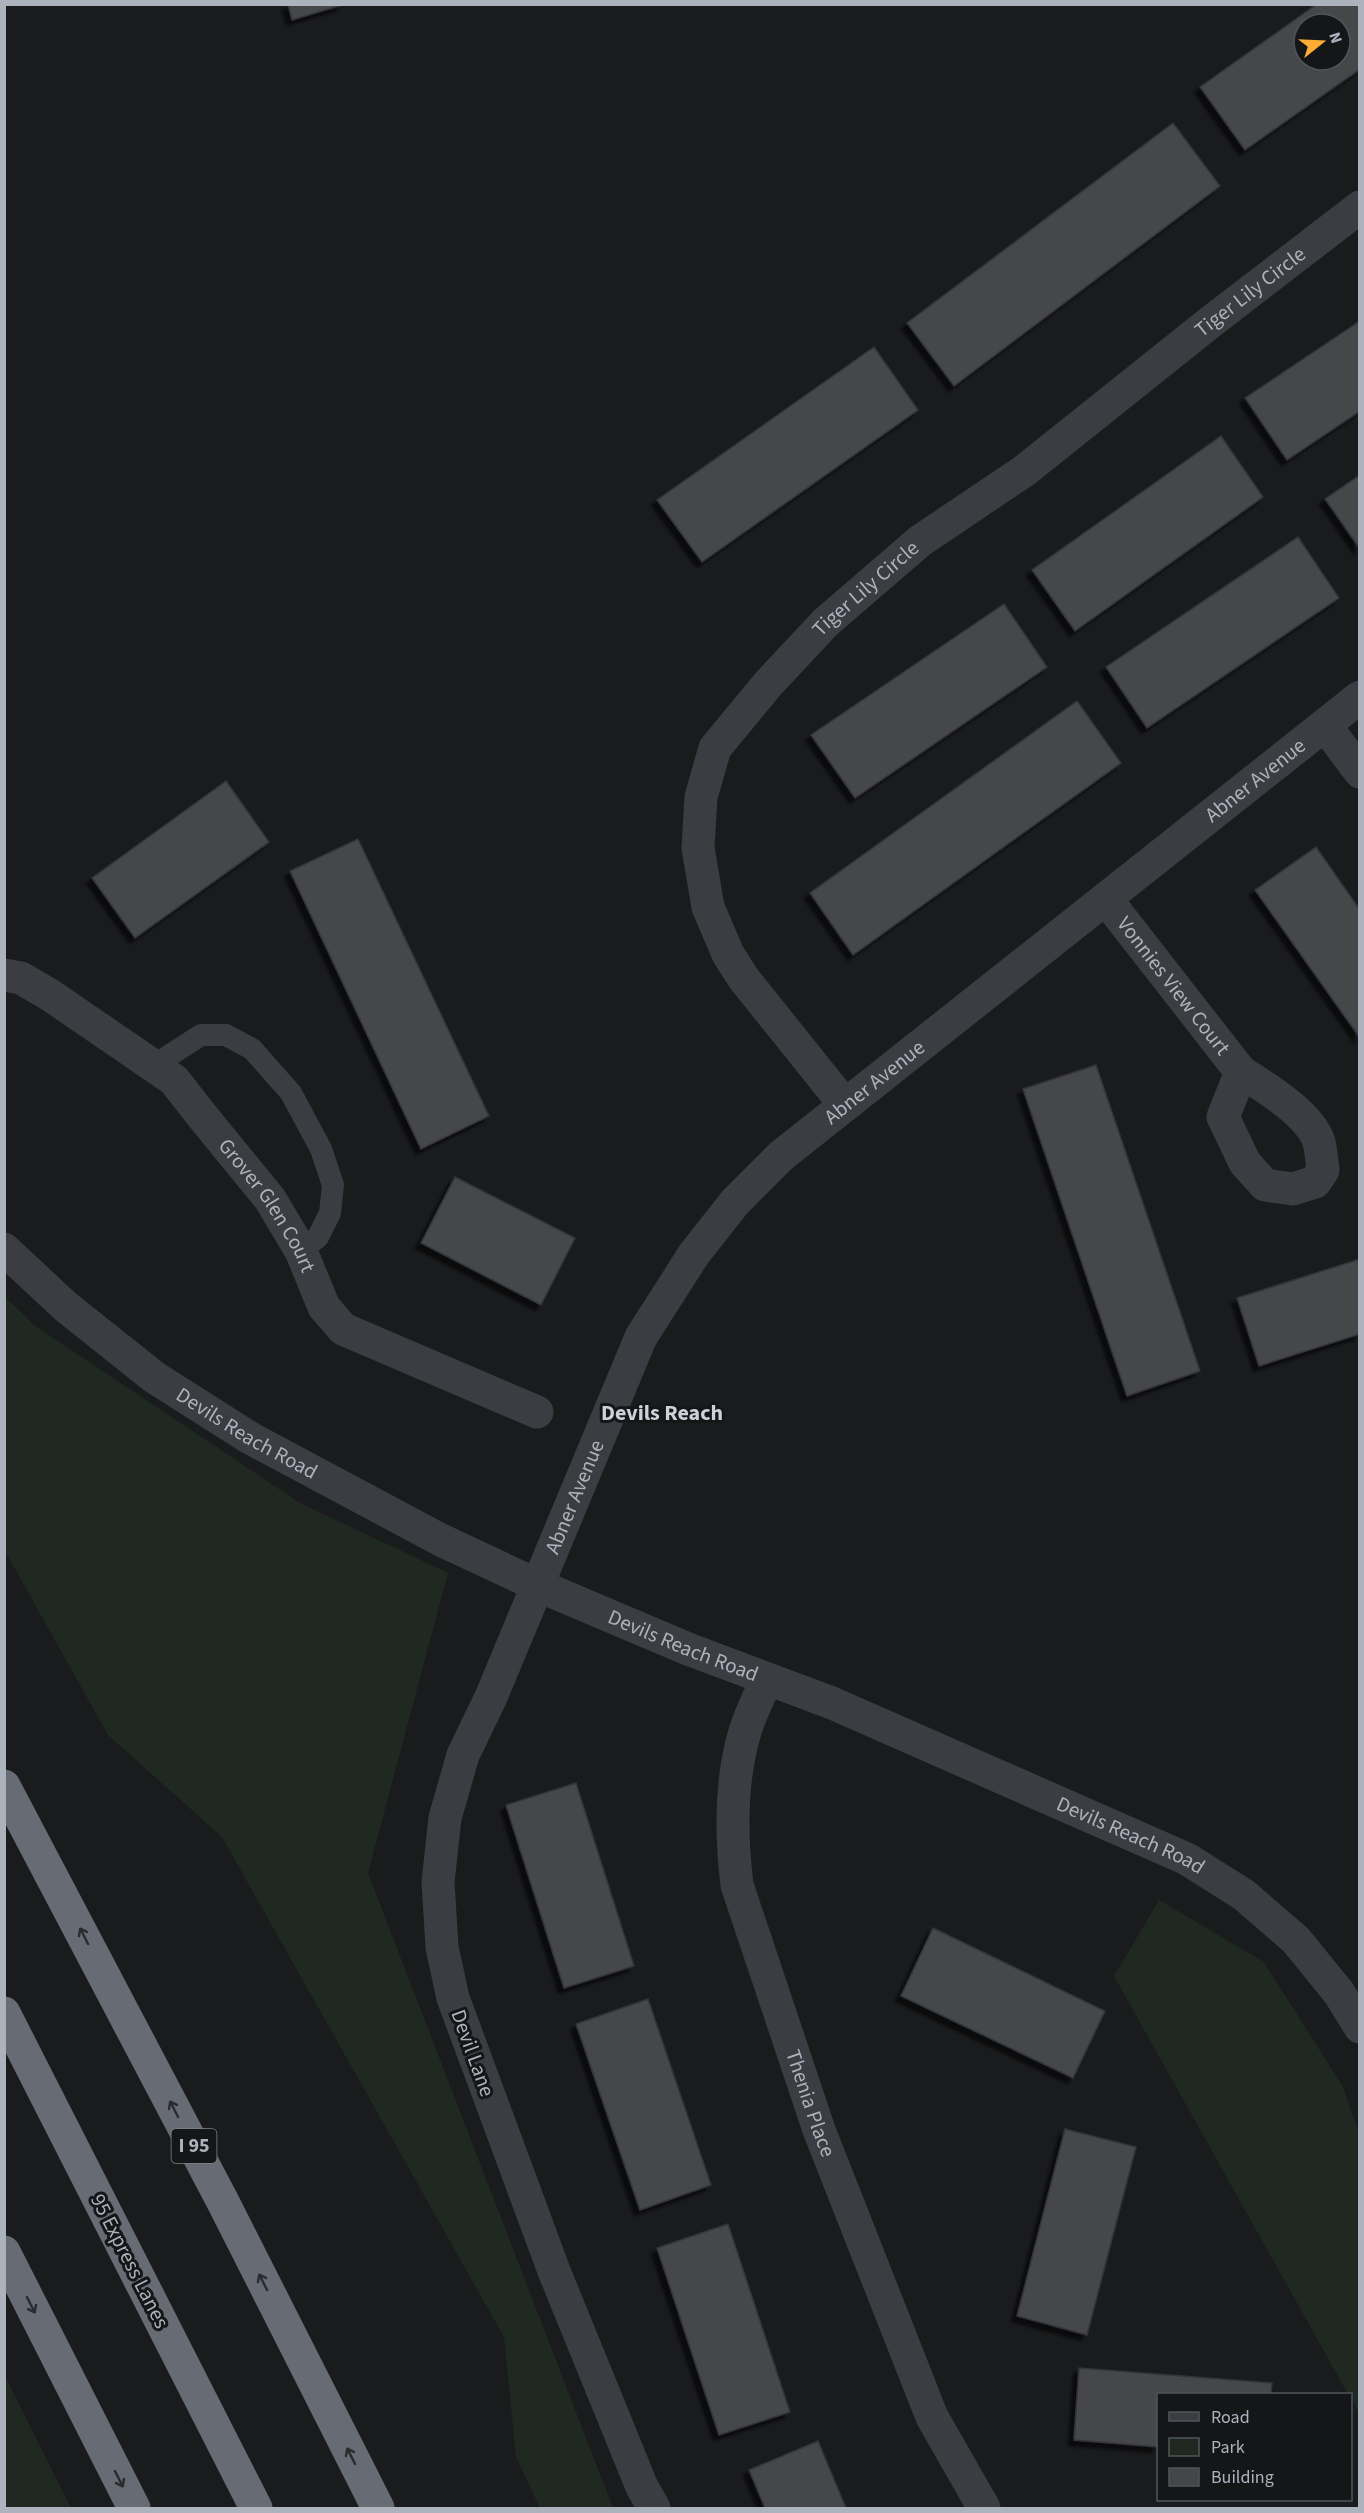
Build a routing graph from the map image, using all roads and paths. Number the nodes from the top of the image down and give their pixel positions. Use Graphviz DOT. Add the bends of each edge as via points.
graph roads {
  1 [pos="1359,207"];
  2 [pos="1359,697"];
  3 [pos="1325,725"];
  4 [pos="1359,772"];
  5 [pos="1106,899"];
  6 [pos="4,975"];
  7 [pos="153,1066"];
  8 [pos="1241,1072"];
  9 [pos="845,1105"];
  10 [pos="4,1248"];
  11 [pos="301,1251"];
  12 [pos="537,1412"];
  13 [pos="537,1585"];
  14 [pos="767,1679"];
  15 [pos="4,1786"];
  16 [pos="4,2013"];
  17 [pos="1359,2027"];
  18 [pos="4,2252"];
  19 [pos="134,2508"];
  20 [pos="256,2508"];
  21 [pos="378,2508"];
  22 [pos="654,2508"];
  23 [pos="984,2508"];
  1 -- 9 [label="street, Tiger Lily Circle" via="1024,471 920,542 825,623 715,748 701,797 698,848 708,907 728,954 744,979"];
  2 -- 3 [label="street, Abner Avenue"];
  3 -- 4 [label="street"];
  3 -- 5 [label="street, Abner Avenue"];
  5 -- 8 [label="street, Vonnies View Court"];
  5 -- 9 [label="street, Abner Avenue"];
  6 -- 7 [label="street, Grover Glen Court" via="21,978 50,995"];
  7 -- 11 [label="street, Grover Glen Court" via="174,1080 270,1199"];
  7 -- 11 [label="lane" via="201,1035 226,1035 252,1049 291,1093 321,1149 333,1185 330,1212 318,1237"];
  9 -- 13 [label="street, Abner Avenue" via="781,1156 735,1202 685,1266 641,1337"];
  10 -- 13 [label="street, Devils Reach Road" via="65,1306 154,1377 250,1438 441,1540"];
  11 -- 12 [label="street, Grover Glen Court" via="324,1307 343,1329"];
  13 -- 14 [label="street, Devils Reach Road"];
  13 -- 22 [label="street, Devil Lane" via="463,1755 445,1818 438,1882 442,1947 453,1998 554,2271"];
  14 -- 17 [label="street, Devils Reach Road" via="832,1703 1187,1859 1244,1895 1296,1940 1339,1993"];
  14 -- 23 [label="street, Thenia Place" via="744,1734 733,1791 732,1850 737,1885 819,2130 927,2406"];
  21 -- 15 [label="highway, I 95, one-way" via="223,2202"];
  16 -- 20 [label="highway, 95 Express Lanes"];
  18 -- 19 [label="highway, one-way"];
}
